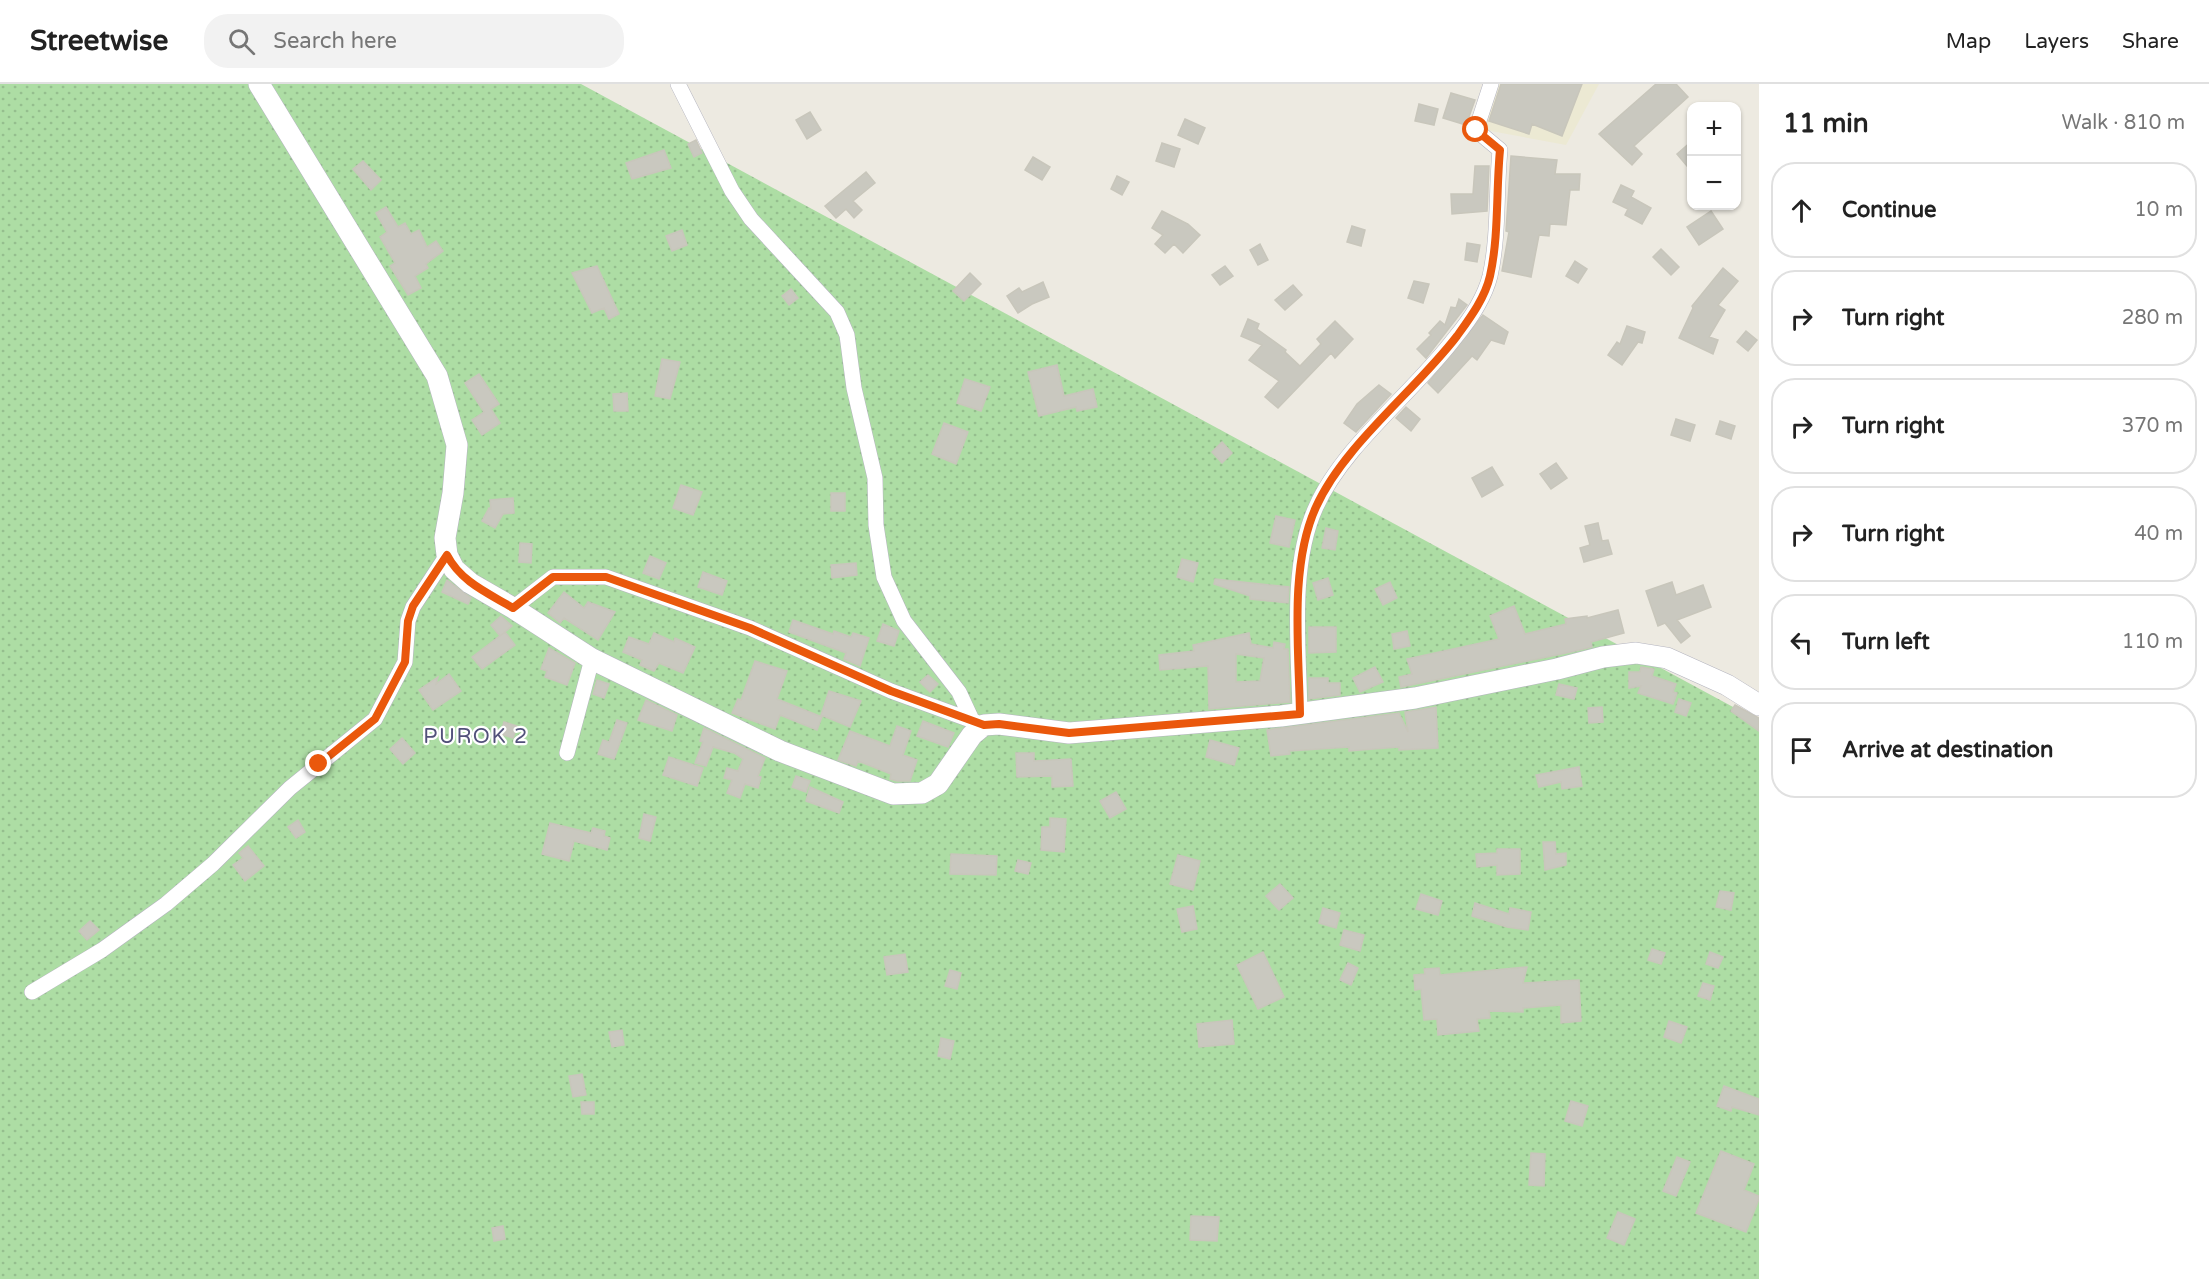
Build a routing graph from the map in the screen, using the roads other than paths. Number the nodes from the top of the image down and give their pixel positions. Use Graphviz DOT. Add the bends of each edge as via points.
graph roads {
  1 [pos="259,84"];
  2 [pos="678,84"];
  3 [pos="1491,84"];
  4 [pos="447,555"];
  5 [pos="513,608"];
  6 [pos="592,659"];
  7 [pos="1759,705"];
  8 [pos="1300,714"];
  9 [pos="978,723"];
  10 [pos="567,753"];
  11 [pos="32,992"];
  1 -- 4 [label="street" via="437,376 457,445 445,538"];
  2 -- 9 [label="street" via="732,191 766,238 837,312 848,335 854,388 875,478 876,525 884,577 904,621"];
  3 -- 8 [label="street" via="1476,130 1500,150 1490,278 1466,325 1338,471 1316,506 1304,539 1299,585"];
  4 -- 5 [label="street" via="454,569 471,583"];
  4 -- 11 [label="street" via="413,606 405,662 375,719 290,789 166,904 102,950"];
  5 -- 6 [label="street"];
  5 -- 9 [label="street" via="553,577 606,577 750,628 820,661"];
  6 -- 9 [label="street" via="780,751 893,794 922,793 938,784"];
  6 -- 10 [label="street"];
  7 -- 8 [label="street" via="1727,684 1667,658 1636,653 1415,698"];
  8 -- 9 [label="street" via="1069,733"];
}
